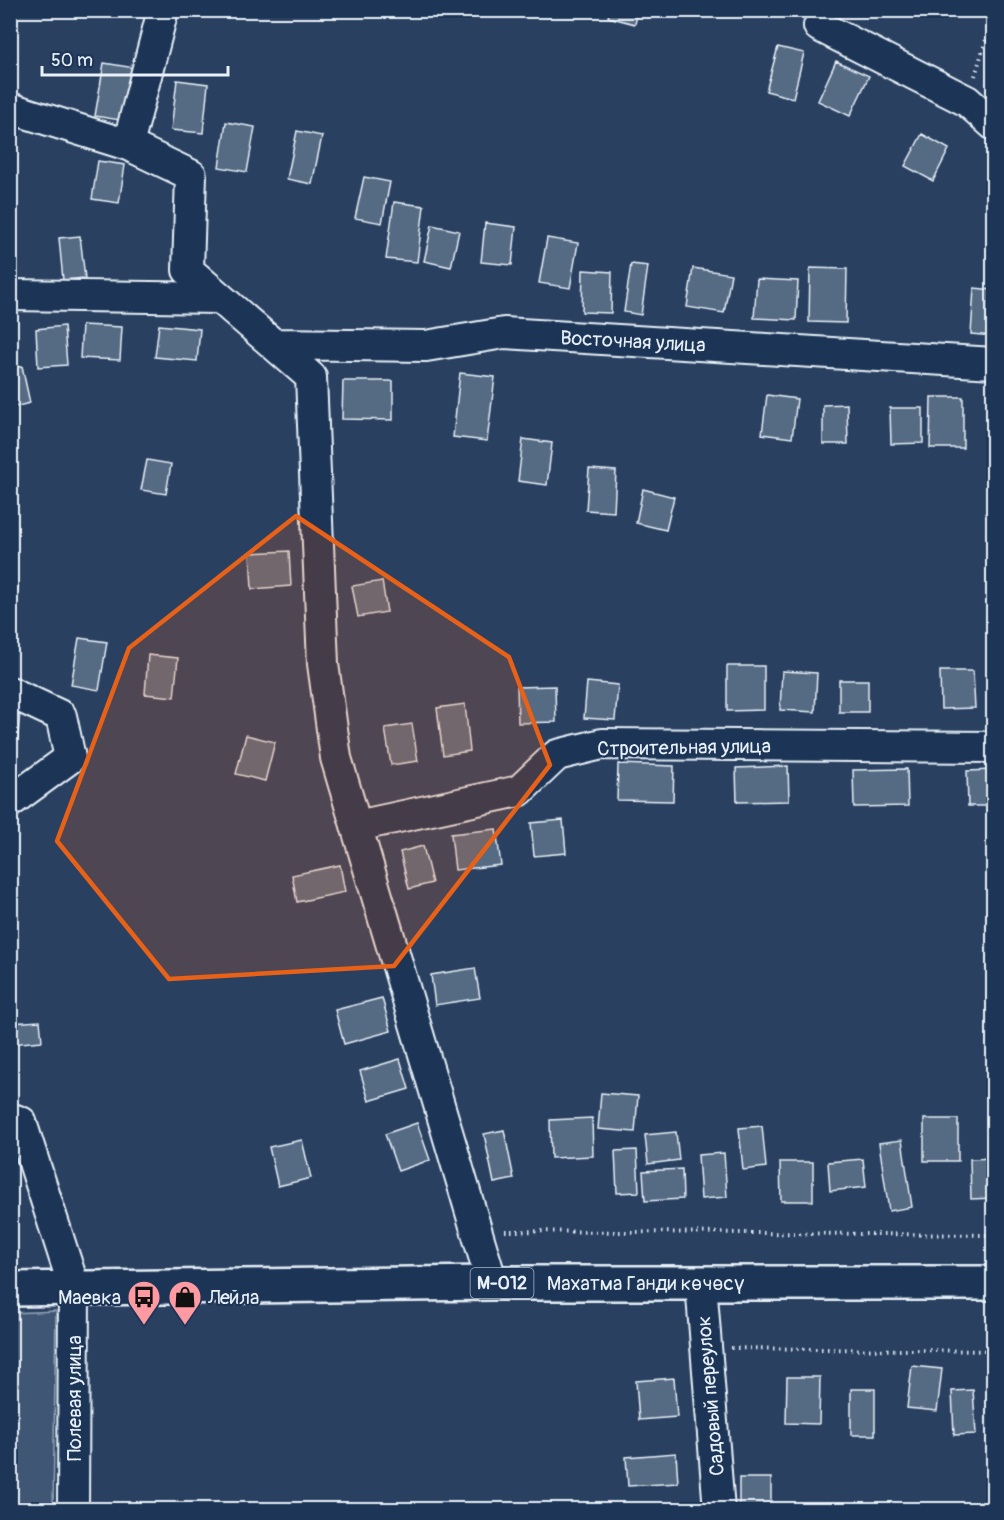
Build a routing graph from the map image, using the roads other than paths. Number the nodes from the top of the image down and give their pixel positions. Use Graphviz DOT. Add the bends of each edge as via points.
graph roads {
  1 [pos="164,10"];
  2 [pos="819,26"];
  3 [pos="10,108"];
  4 [pos="993,125"];
  5 [pos="128,146"];
  6 [pos="10,295"];
  7 [pos="220,298"];
  8 [pos="274,344"];
  9 [pos="993,363"];
  10 [pos="10,692"];
  11 [pos="993,747"];
  12 [pos="10,802"];
  13 [pos="357,825"];
  14 [pos="10,1118"];
  15 [pos="492,1283"];
  16 [pos="701,1283"];
  17 [pos="993,1283"];
  18 [pos="75,1287"];
  19 [pos="10,1289"];
  20 [pos="73,1509"];
  21 [pos="719,1509"];
  1 -- 5 [label="street"];
  2 -- 4 [label="street" via="967,101"];
  3 -- 5 [label="street"];
  5 -- 7 [label="street" via="191,175 188,270"];
  6 -- 7 [label="street"];
  7 -- 8 [label="street"];
  8 -- 9 [label="street, Восточная улица" via="426,346 504,333"];
  8 -- 13 [label="street" via="311,377 323,664 336,758"];
  10 -- 12 [label="street" via="61,716 70,758"];
  11 -- 13 [label="street, Строительная улица" via="602,744 557,755 519,790"];
  13 -- 15 [label="street"];
  14 -- 18 [label="street, Полевая улица" via="21,1122"];
  15 -- 16 [label="main road, Махатма Ганди көчөсү / М-012"];
  15 -- 18 [label="main road, Махатма Ганди көчөсү / М-012"];
  16 -- 17 [label="main road, Махатма Ганди көчөсү / М-012"];
  16 -- 21 [label="street, Садовый переулок"];
  18 -- 19 [label="main road, Махатма Ганди көчөсү / М-012"];
  18 -- 20 [label="street, Полевая улица"];
}
